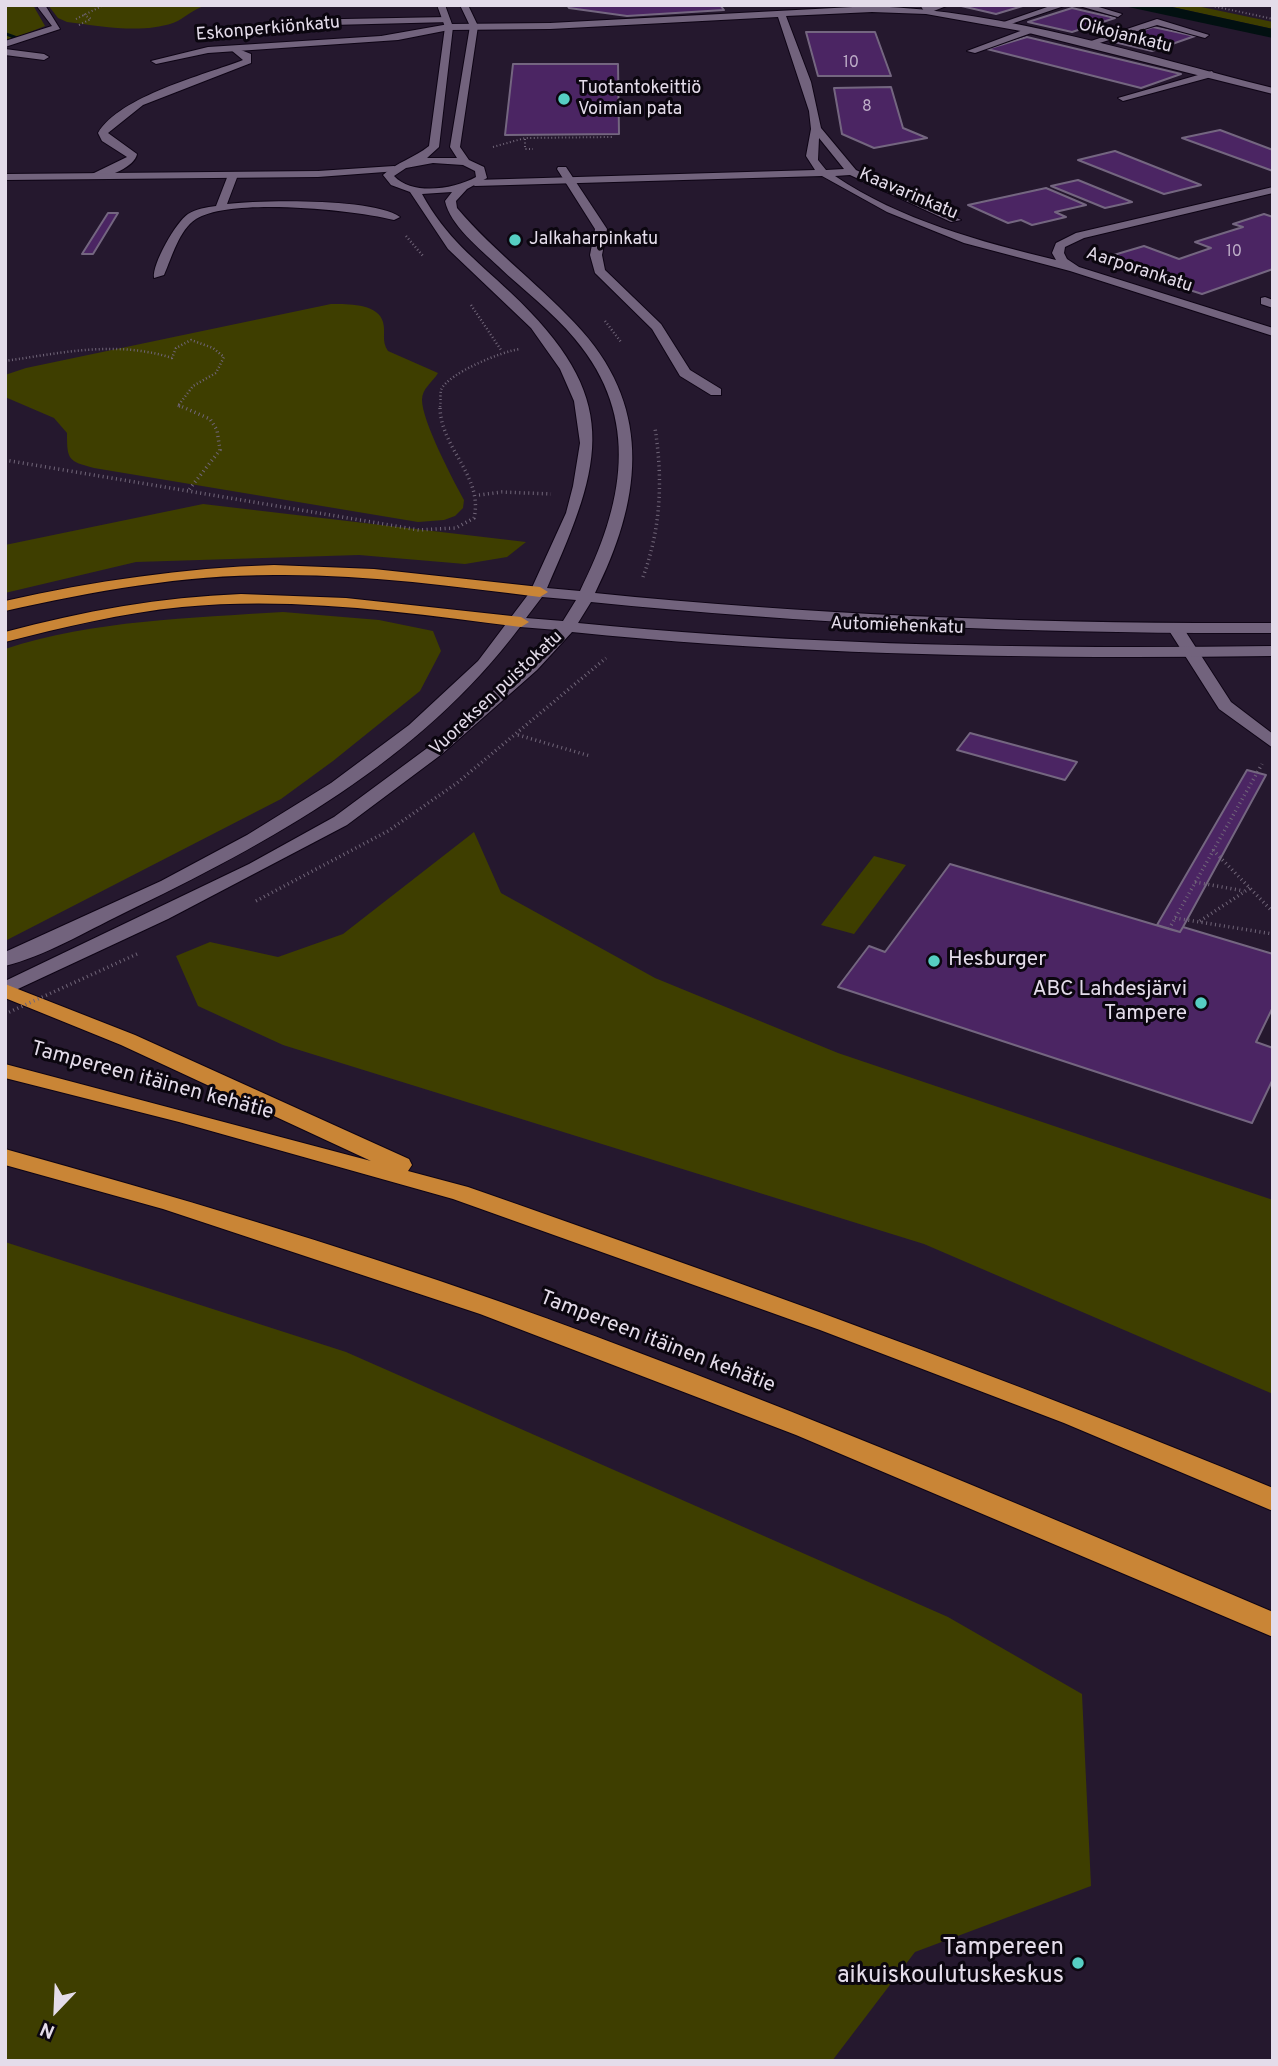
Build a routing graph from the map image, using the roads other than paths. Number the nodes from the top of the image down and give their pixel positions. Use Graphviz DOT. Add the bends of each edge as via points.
graph roads {
  1 [pos="40,5"];
  2 [pos="441,5"];
  3 [pos="464,5"];
  4 [pos="945,5"];
  5 [pos="1063,5"];
  6 [pos="1080,5"];
  7 [pos="925,8"];
  8 [pos="781,13"];
  9 [pos="1118,14"];
  10 [pos="1002,24"];
  11 [pos="448,27"];
  12 [pos="250,28"];
  13 [pos="473,30"];
  14 [pos="1031,30"];
  15 [pos="1205,35"];
  16 [pos="5,44"];
  17 [pos="1087,44"];
  18 [pos="234,48"];
  19 [pos="972,51"];
  20 [pos="5,52"];
  21 [pos="44,57"];
  22 [pos="156,61"];
  23 [pos="1212,74"];
  24 [pos="1273,91"];
  25 [pos="1123,98"];
  26 [pos="817,130"];
  27 [pos="417,161"];
  28 [pos="465,162"];
  29 [pos="814,162"];
  30 [pos="842,162"];
  31 [pos="490,170"];
  32 [pos="852,172"];
  33 [pos="565,174"];
  34 [pos="824,174"];
  35 [pos="233,175"];
  36 [pos="392,175"];
  37 [pos="96,176"];
  38 [pos="5,177"];
  39 [pos="475,183"];
  40 [pos="462,188"];
  41 [pos="414,189"];
  42 [pos="1273,190"];
  43 [pos="221,207"];
  44 [pos="394,217"];
  45 [pos="968,226"];
  46 [pos="979,231"];
  47 [pos="1028,256"];
  48 [pos="1075,269"];
  49 [pos="158,275"];
  50 [pos="1273,332"];
  51 [pos="716,392"];
  52 [pos="540,592"];
  53 [pos="585,597"];
  54 [pos="5,606"];
  55 [pos="521,622"];
  56 [pos="568,627"];
  57 [pos="1273,628"];
  58 [pos="1176,629"];
  59 [pos="5,637"];
  60 [pos="1273,651"];
  61 [pos="1190,652"];
  62 [pos="1270,750"];
  63 [pos="5,960"];
  64 [pos="5,989"];
  65 [pos="5,1071"];
  66 [pos="5,1157"];
  67 [pos="460,1193"];
  68 [pos="1273,1500"];
  69 [pos="1273,1625"];
  1 -- 16 [label="main road" via="57,27"];
  2 -- 11 [label="main road"];
  3 -- 13 [label="main road"];
  4 -- 7 [label="main road"];
  5 -- 10 [label="main road"];
  6 -- 9 [label="main road"];
  7 -- 8 [label="main road, Oikojankatu"];
  7 -- 10 [label="main road, Oikojankatu"];
  8 -- 13 [label="main road, Oikojankatu"];
  8 -- 26 [label="main road, Kaavarinkatu" via="811,95"];
  10 -- 14 [label="main road, Oikojankatu"];
  11 -- 12 [label="main road" via="292,23"];
  11 -- 13 [label="main road, Oikojankatu"];
  11 -- 18 [label="main road, Eskonperkiönkatu" via="384,37"];
  11 -- 27 [label="main road" via="434,147"];
  13 -- 28 [label="main road" via="455,147"];
  14 -- 17 [label="main road, Oikojankatu"];
  14 -- 19 [label="main road"];
  15 -- 17 [label="main road" via="1157,22"];
  17 -- 23 [label="main road, Oikojankatu"];
  18 -- 22 [label="main road, Eskonperkiönkatu"];
  18 -- 37 [label="main road" via="248,56 248,61 140,103 106,128 106,139 133,156"];
  20 -- 21 [label="main road"];
  23 -- 24 [label="main road, Oikojankatu"];
  23 -- 25 [label="main road"];
  26 -- 29 [label="main road, Kaavarinkatu" via="811,152"];
  26 -- 30 [label="main road, Kaavarinkatu"];
  27 -- 28 [label="main road"];
  27 -- 36 [label="main road"];
  28 -- 31 [label="main road"];
  29 -- 30 [label="main road"];
  29 -- 33 [label="main road"];
  29 -- 34 [label="main road, Kaavarinkatu"];
  30 -- 32 [label="main road, Kaavarinkatu"];
  31 -- 33 [label="main road"];
  31 -- 39 [label="main road"];
  32 -- 34 [label="main road"];
  32 -- 45 [label="main road, Kaavarinkatu"];
  33 -- 34 [label="main road"];
  33 -- 39 [label="main road"];
  33 -- 51 [label="main road" via="601,229 596,255 599,271 657,327 685,373"];
  34 -- 47 [label="main road, Kaavarinkatu" via="969,240"];
  35 -- 36 [label="main road"];
  35 -- 37 [label="main road"];
  35 -- 43 [label="main road"];
  36 -- 41 [label="main road"];
  37 -- 38 [label="main road"];
  39 -- 40 [label="main road"];
  40 -- 41 [label="main road"];
  40 -- 53 [label="main road, Vuoreksen puistokatu" via="451,199 452,209 490,252 583,338 610,381 626,424 622,500"];
  41 -- 52 [label="main road, Vuoreksen puistokatu" via="456,251 536,326 574,387 585,416 579,495"];
  42 -- 48 [label="main road, Aarporankatu" via="1072,237 1060,245 1058,253"];
  43 -- 44 [label="main road" via="350,209"];
  43 -- 49 [label="main road" via="201,212 185,223"];
  46 -- 47 [label="main road, Kaavarinkatu"];
  47 -- 48 [label="main road, Kaavarinkatu"];
  48 -- 50 [label="main road, Aarporankatu"];
  52 -- 53 [label="main road, Automiehenkatu"];
  52 -- 54 [label="highway" via="330,571 274,570 132,581"];
  52 -- 55 [label="main road, Vuoreksen puistokatu"];
  53 -- 56 [label="main road, Vuoreksen puistokatu"];
  53 -- 58 [label="main road, Automiehenkatu" via="783,616"];
  55 -- 56 [label="main road, Automiehenkatu"];
  55 -- 59 [label="highway" via="330,601 239,598 90,617"];
  55 -- 63 [label="main road, Vuoreksen puistokatu" via="458,690 341,787 293,817"];
  56 -- 61 [label="main road, Automiehenkatu" via="686,638 906,648"];
  56 -- 64 [label="main road, Vuoreksen puistokatu" via="426,760 379,796 295,846"];
  57 -- 58 [label="main road, Automiehenkatu"];
  58 -- 61 [label="main road"];
  60 -- 61 [label="main road, Automiehenkatu"];
  61 -- 62 [label="main road" via="1225,705"];
  64 -- 67 [label="highway" via="128,1040"];
  65 -- 67 [label="highway, Tampereen itäinen kehätie"];
  66 -- 69 [label="highway, Tampereen itäinen kehätie" via="119,1187 405,1277 773,1415"];
  67 -- 68 [label="highway, Tampereen itäinen kehätie" via="829,1323 1073,1416"];
}
